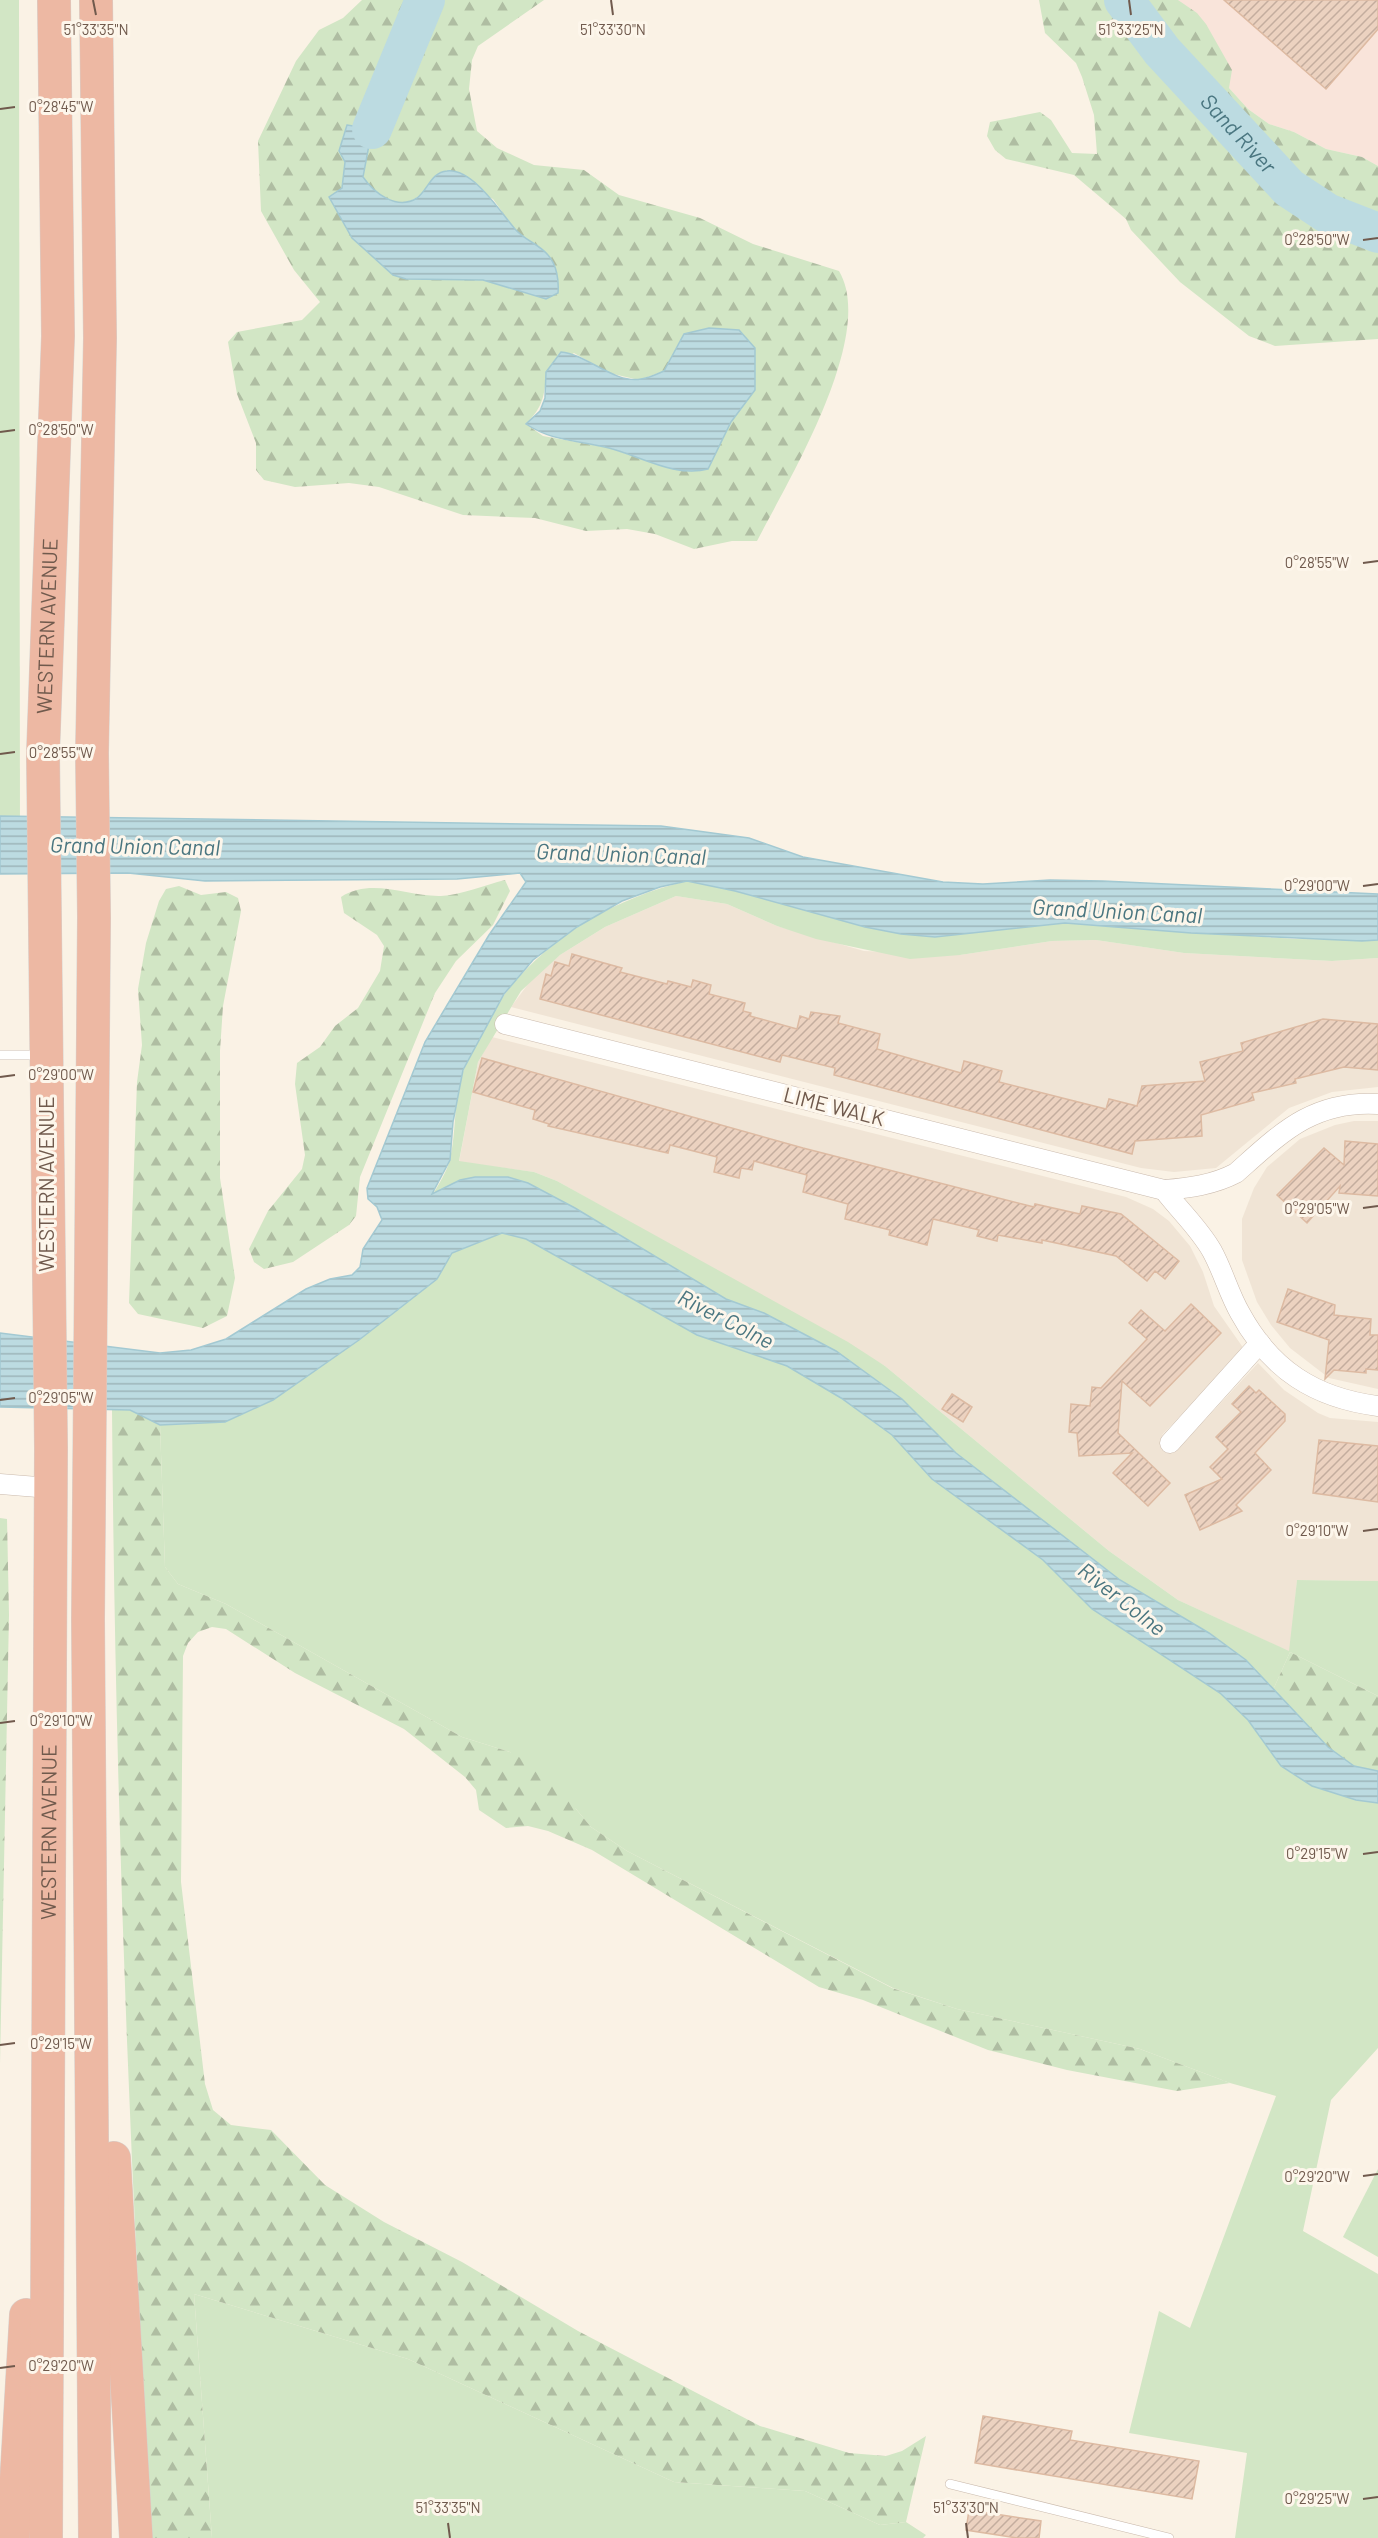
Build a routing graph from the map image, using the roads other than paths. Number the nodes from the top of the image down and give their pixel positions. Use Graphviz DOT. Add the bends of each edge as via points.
graph roads {
  1 [pos="54,0"];
  2 [pos="96,0"];
  3 [pos="505,1024"];
  4 [pos="0,1055"];
  5 [pos="46,1055"];
  6 [pos="1378,1104"];
  7 [pos="1164,1190"];
  8 [pos="1260,1343"];
  9 [pos="1378,1406"];
  10 [pos="1170,1443"];
  11 [pos="0,1484"];
  12 [pos="50,1488"];
  13 [pos="88,1619"];
  14 [pos="47,1972"];
  15 [pos="950,2484"];
  16 [pos="13,2538"];
  17 [pos="46,2538"];
  18 [pos="95,2538"];
  19 [pos="136,2538"];
  20 [pos="1169,2538"];
  1 -- 5 [label="highway, WESTERN AVENUE" via="58,336 43,754"];
  2 -- 13 [label="highway" via="100,338 92,753"];
  3 -- 7 [label="street, LIME WALK"];
  4 -- 5 [label="lane"];
  5 -- 12 [label="highway, WESTERN AVENUE"];
  6 -- 7 [label="street, LIME WALK" via="1345,1104 1313,1114 1289,1128 1236,1173 1190,1188"];
  7 -- 8 [label="street" via="1210,1248 1238,1311"];
  8 -- 9 [label="street" via="1310,1388 1334,1398"];
  8 -- 10 [label="street"];
  11 -- 12 [label="street"];
  12 -- 14 [label="highway, WESTERN AVENUE"];
  13 -- 18 [label="highway"];
  13 -- 19 [label="highway" via="117,2232"];
  14 -- 16 [label="highway"];
  14 -- 17 [label="highway"];
  15 -- 20 [label="lane"];
}
